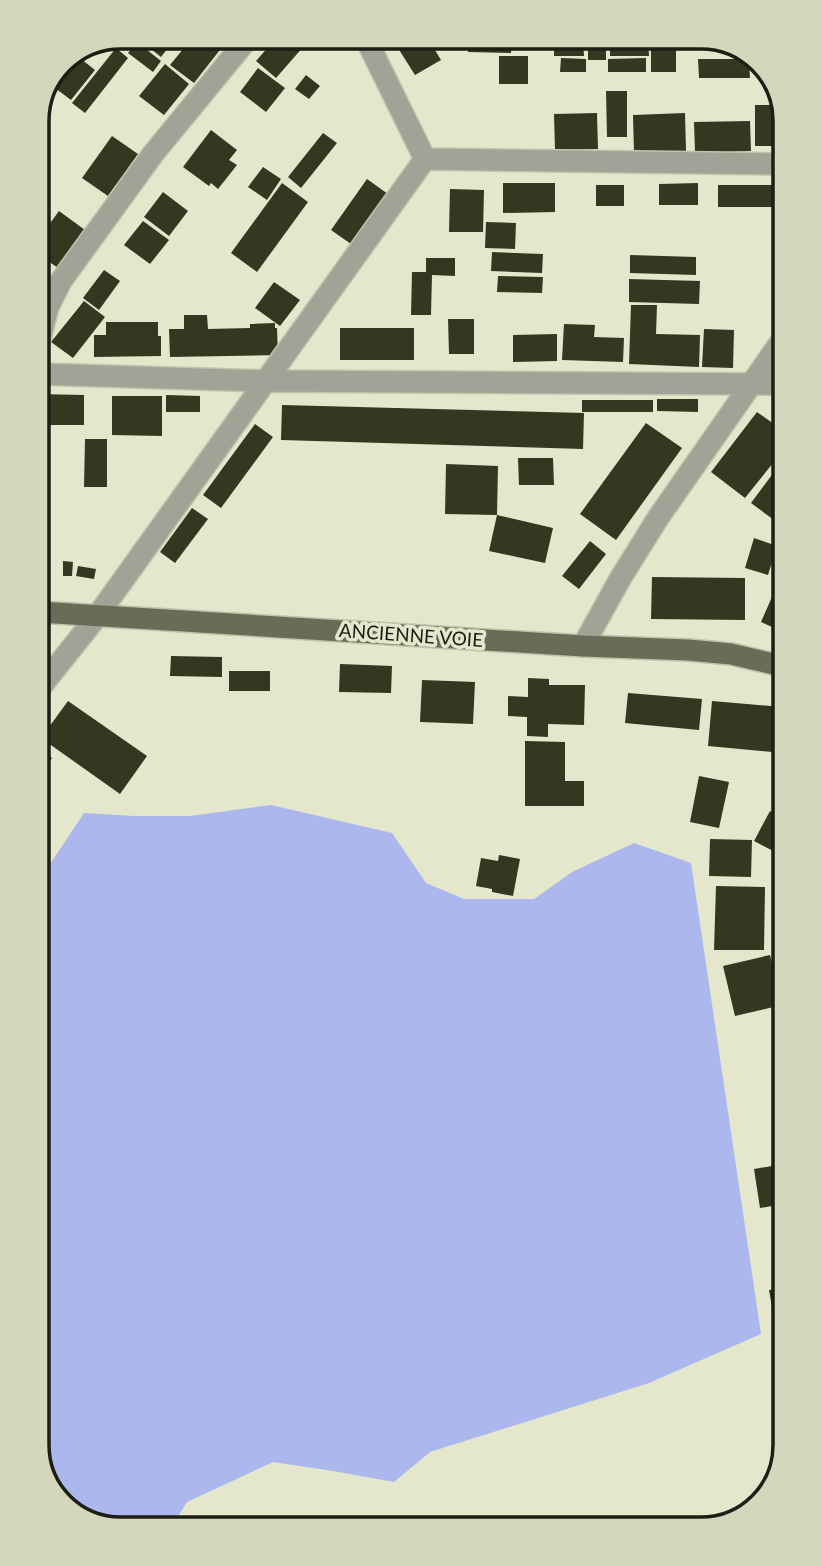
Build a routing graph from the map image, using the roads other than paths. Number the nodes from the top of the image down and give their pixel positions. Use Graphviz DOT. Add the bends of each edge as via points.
graph roads {
  1 [pos="239,49"];
  2 [pos="371,49"];
  3 [pos="425,159"];
  4 [pos="773,164"];
  5 [pos="49,305"];
  6 [pos="773,354"];
  7 [pos="49,374"];
  8 [pos="265,380"];
  9 [pos="753,384"];
  10 [pos="773,384"];
  11 [pos="49,612"];
  12 [pos="98,615"];
  13 [pos="583,646"];
  14 [pos="773,664"];
  15 [pos="49,678"];
  1 -- 5 [label="street" via="153,154 61,281"];
  2 -- 3 [label="street"];
  3 -- 4 [label="street"];
  3 -- 8 [label="street"];
  6 -- 9 [label="street"];
  7 -- 8 [label="street"];
  8 -- 9 [label="street"];
  8 -- 12 [label="street"];
  9 -- 10 [label="street"];
  9 -- 13 [label="street" via="658,518"];
  11 -- 12 [label="main road, ANCIENNE VOIE"];
  12 -- 13 [label="main road, ANCIENNE VOIE"];
  12 -- 15 [label="street"];
  13 -- 14 [label="main road, ANCIENNE VOIE" via="731,654"];
}
